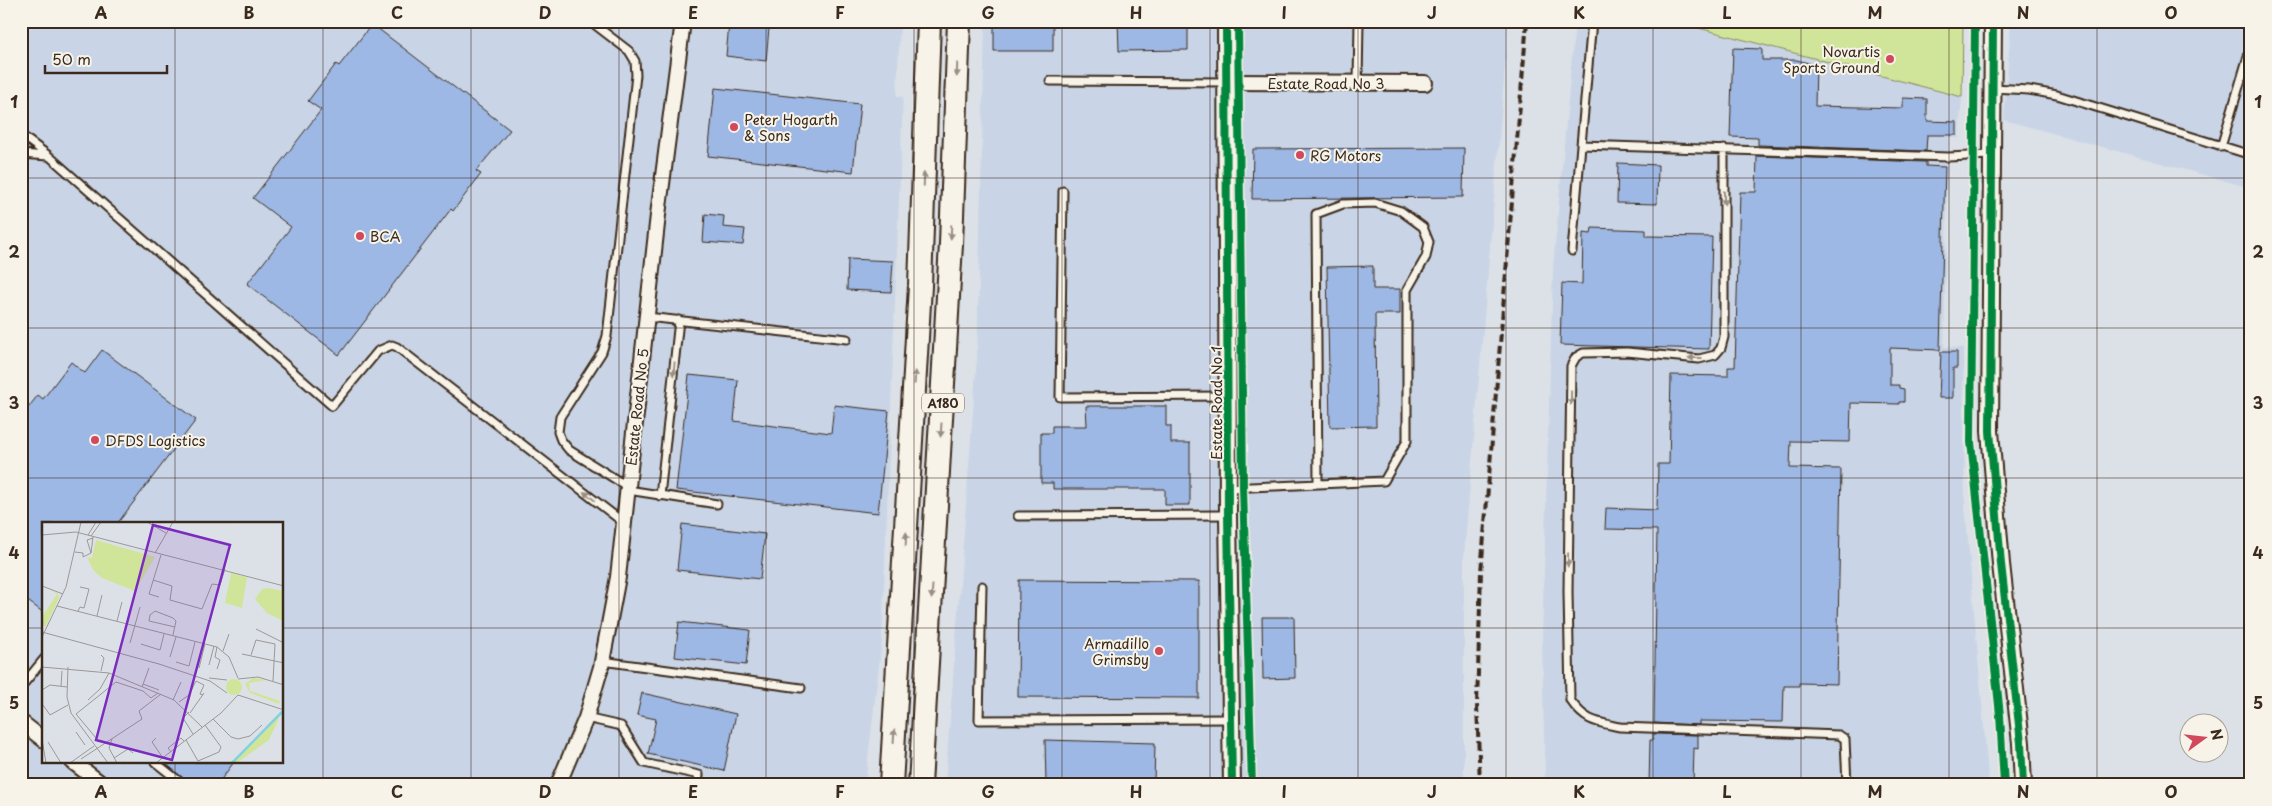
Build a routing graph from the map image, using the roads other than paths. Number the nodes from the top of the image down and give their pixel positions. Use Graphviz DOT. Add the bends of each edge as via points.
graph roads {
  1 [pos="590,21"];
  2 [pos="683,21"];
  3 [pos="929,21"];
  4 [pos="959,21"];
  5 [pos="1226,21"];
  6 [pos="1359,21"];
  7 [pos="1592,21"];
  8 [pos="1993,21"];
  9 [pos="2251,46"];
  10 [pos="1050,80"];
  11 [pos="1227,82"];
  12 [pos="1358,83"];
  13 [pos="1425,84"];
  14 [pos="1992,88"];
  15 [pos="21,135"];
  16 [pos="1580,145"];
  17 [pos="2222,146"];
  18 [pos="1724,149"];
  19 [pos="21,154"];
  20 [pos="1992,155"];
  21 [pos="2251,155"];
  22 [pos="49,156"];
  23 [pos="1063,192"];
  24 [pos="1572,251"];
  25 [pos="647,317"];
  26 [pos="679,320"];
  27 [pos="847,339"];
  28 [pos="1228,396"];
  29 [pos="1318,484"];
  30 [pos="628,488"];
  31 [pos="1228,488"];
  32 [pos="660,496"];
  33 [pos="717,504"];
  34 [pos="1228,515"];
  35 [pos="1018,516"];
  36 [pos="624,523"];
  37 [pos="982,586"];
  38 [pos="42,661"];
  39 [pos="602,661"];
  40 [pos="21,687"];
  41 [pos="802,688"];
  42 [pos="586,718"];
  43 [pos="1231,719"];
  44 [pos="21,722"];
  45 [pos="42,738"];
  46 [pos="81,764"];
  47 [pos="157,764"];
  48 [pos="103,785"];
  49 [pos="184,785"];
  50 [pos="558,785"];
  51 [pos="698,785"];
  52 [pos="891,785"];
  53 [pos="920,785"];
  54 [pos="1232,785"];
  55 [pos="1848,785"];
  56 [pos="2023,785"];
  1 -- 30 [label="lane" via="629,51 636,75 607,336 602,352 560,417 558,432 569,450"];
  2 -- 25 [label="street, Estate Road No 5"];
  52 -- 3 [label="highway, A180, one-way" via="920,286"];
  4 -- 53 [label="highway, A180, one-way" via="945,368"];
  5 -- 11 [label="street, Estate Road No 1"];
  6 -- 12 [label="lane"];
  7 -- 16 [label="lane"];
  8 -- 14 [label="street"];
  9 -- 17 [label="lane"];
  10 -- 11 [label="lane"];
  11 -- 12 [label="street, Estate Road No 3"];
  11 -- 28 [label="street, Estate Road No 1"];
  12 -- 13 [label="street, Estate Road No 3"];
  14 -- 17 [label="lane" via="2058,95"];
  14 -- 20 [label="street"];
  15 -- 22 [label="lane"];
  16 -- 18 [label="lane"];
  16 -- 24 [label="lane"];
  17 -- 21 [label="lane"];
  18 -- 20 [label="lane" via="1948,158"];
  18 -- 55 [label="lane, one-way" via="1724,337 1721,348 1715,355 1699,359 1627,352 1583,353 1571,366 1570,700 1580,714 1594,722 1620,727 1839,735 1845,739"];
  19 -- 22 [label="lane"];
  20 -- 56 [label="street" via="1990,431"];
  36 -- 22 [label="lane, one-way" via="397,347 392,345 378,351 332,406"];
  23 -- 28 [label="lane" via="1060,397"];
  25 -- 26 [label="lane"];
  25 -- 30 [label="street, Estate Road No 5"];
  26 -- 27 [label="lane"];
  26 -- 32 [label="lane, one-way"];
  28 -- 31 [label="street, Estate Road No 1"];
  29 -- 29 [label="lane" via="1384,481 1407,441 1407,290 1426,257 1429,242 1423,227 1402,211 1375,203 1343,204 1316,214"];
  29 -- 31 [label="lane"];
  30 -- 32 [label="lane"];
  30 -- 36 [label="street, Estate Road No 5"];
  31 -- 34 [label="street, Estate Road No 1"];
  32 -- 33 [label="lane"];
  34 -- 35 [label="lane"];
  34 -- 43 [label="street, Estate Road No 1"];
  36 -- 39 [label="street, Estate Road No 5" via="618,578"];
  37 -- 43 [label="lane" via="979,720"];
  38 -- 40 [label="lane"];
  39 -- 41 [label="lane"];
  39 -- 42 [label="street, Estate Road No 5"];
  42 -- 50 [label="street, Estate Road No 5"];
  42 -- 51 [label="lane" via="621,726 644,763 699,775"];
  43 -- 54 [label="street, Estate Road No 1"];
  44 -- 45 [label="street"];
  46 -- 48 [label="street"];
  47 -- 49 [label="lane"];
}
